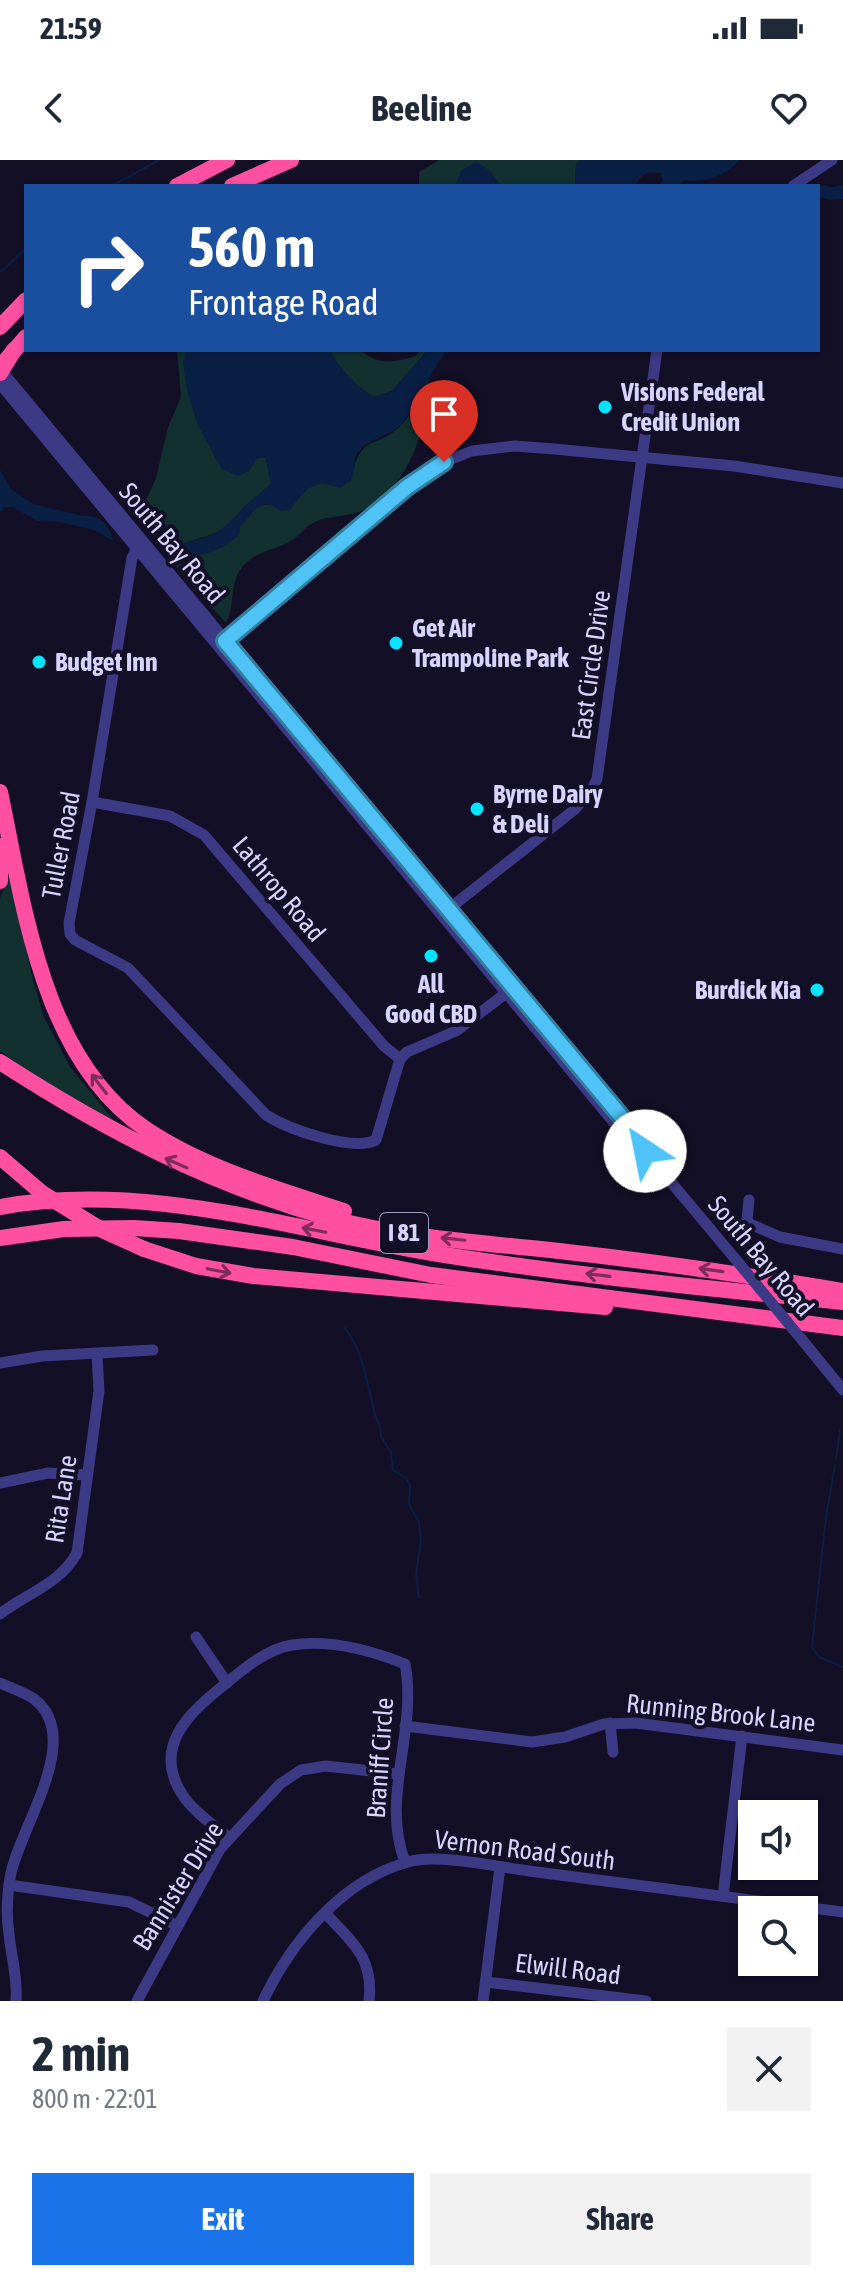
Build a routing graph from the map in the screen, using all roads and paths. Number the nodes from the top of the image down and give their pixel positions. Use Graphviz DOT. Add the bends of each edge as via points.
graph roads {
  1 [pos="227,160"];
  2 [pos="291,160"];
  3 [pos="832,160"];
  4 [pos="181,184"];
  5 [pos="237,184"];
  6 [pos="796,184"];
  7 [pos="24,302"];
  8 [pos="0,327"];
  9 [pos="20,343"];
  10 [pos="657,352"];
  11 [pos="0,370"];
  12 [pos="0,384"];
  13 [pos="642,457"];
  14 [pos="843,483"];
  15 [pos="139,544"];
  16 [pos="222,643"];
  17 [pos="0,792"];
  18 [pos="92,802"];
  19 [pos="0,846"];
  20 [pos="0,881"];
  21 [pos="445,912"];
  22 [pos="505,994"];
  23 [pos="400,1059"];
  24 [pos="0,1062"];
  25 [pos="645,1151"];
  26 [pos="0,1157"];
  27 [pos="749,1200"];
  28 [pos="0,1207"];
  29 [pos="418,1235"];
  30 [pos="0,1238"];
  31 [pos="843,1249"];
  32 [pos="843,1291"];
  33 [pos="843,1302"];
  34 [pos="762,1318"];
  35 [pos="843,1328"];
  36 [pos="153,1350"];
  37 [pos="97,1354"];
  38 [pos="0,1363"];
  39 [pos="843,1390"];
  40 [pos="87,1475"];
  41 [pos="0,1483"];
  42 [pos="0,1614"];
  43 [pos="196,1637"];
  44 [pos="0,1683"];
  45 [pos="227,1683"];
  46 [pos="610,1723"];
  47 [pos="405,1726"];
  48 [pos="742,1736"];
  49 [pos="843,1750"];
  50 [pos="613,1752"];
  51 [pos="398,1774"];
  52 [pos="229,1838"];
  53 [pos="405,1862"];
  54 [pos="500,1867"];
  55 [pos="9,1885"];
  56 [pos="723,1896"];
  57 [pos="843,1912"];
  58 [pos="325,1913"];
  59 [pos="176,1925"];
  60 [pos="486,1982"];
  61 [pos="617,1999"];
  62 [pos="16,2001"];
  63 [pos="137,2001"];
  64 [pos="263,2001"];
  65 [pos="369,2001"];
  66 [pos="483,2001"];
  67 [pos="646,2001"];
  1 -- 4 [label="highway"];
  2 -- 5 [label="highway"];
  3 -- 6 [label="street"];
  7 -- 8 [label="highway"];
  9 -- 11 [label="highway, bridge"];
  10 -- 13 [label="street, East Circle Drive"];
  11 -- 15 [label="street, South Bay Road"];
  12 -- 15 [label="street, South Bay Road"];
  13 -- 14 [label="street"];
  13 -- 16 [label="street" via="515,446 472,451 444,462 407,487"];
  13 -- 21 [label="street, East Circle Drive" via="597,779 574,810"];
  15 -- 16 [label="street, South Bay Road"];
  15 -- 18 [label="street, Tuller Road"];
  16 -- 21 [label="street, South Bay Road"];
  29 -- 17 [label="highway, one-way" via="228,1171 154,1134 114,1103 72,1045 52,1001"];
  18 -- 23 [label="street, Lathrop Road" via="170,816 204,835"];
  18 -- 23 [label="street, Tuller Road" via="70,934 128,968 266,1115 303,1132 365,1144 376,1140"];
  19 -- 20 [label="highway"];
  21 -- 22 [label="street, South Bay Road"];
  21 -- 25 [label="street, South Bay Road"];
  22 -- 23 [label="street" via="456,1031"];
  22 -- 25 [label="street, South Bay Road" via="636,1149"];
  29 -- 24 [label="highway, I 81, one-way" via="307,1211 201,1174 99,1124"];
  25 -- 39 [label="street, South Bay Road, bridge"];
  26 -- 34 [label="highway, I 81, one-way, bridge" via="89,1223 196,1266 253,1276"];
  27 -- 31 [label="street" via="750,1224 780,1237"];
  33 -- 28 [label="highway, one-way" via="476,1260 168,1203 87,1199"];
  32 -- 29 [label="highway, I 81, one-way"];
  30 -- 34 [label="highway" via="76,1229 179,1231 431,1275"];
  34 -- 35 [label="highway, I 81"];
  36 -- 37 [label="street"];
  37 -- 38 [label="street"];
  37 -- 40 [label="street, Rita Lane" via="99,1391"];
  40 -- 41 [label="street" via="48,1473"];
  40 -- 42 [label="street, Rita Lane" via="77,1553 68,1568"];
  43 -- 45 [label="street"];
  44 -- 55 [label="street" via="35,1700 52,1727 43,1793 16,1853"];
  45 -- 47 [label="street, Braniff Circle" via="287,1645 319,1643 369,1651 405,1664"];
  45 -- 52 [label="street, Braniff Circle" via="178,1730 172,1761 183,1795"];
  46 -- 47 [label="street, Running Brook Lane" via="532,1742"];
  46 -- 48 [label="street, Running Brook Lane"];
  46 -- 50 [label="street"];
  47 -- 51 [label="street, Braniff Circle"];
  48 -- 49 [label="street, Running Brook Lane"];
  48 -- 56 [label="street"];
  51 -- 52 [label="street, Bannister Drive" via="326,1766 301,1770 280,1784"];
  51 -- 53 [label="street, Braniff Circle" via="396,1830"];
  52 -- 59 [label="street, Bannister Drive"];
  53 -- 54 [label="street, Vernon Road South" via="431,1859"];
  53 -- 58 [label="street, Vernon Road South"];
  54 -- 56 [label="street, Vernon Road South"];
  54 -- 60 [label="street"];
  55 -- 59 [label="street" via="129,1902"];
  55 -- 62 [label="street" via="7,1919"];
  56 -- 57 [label="street, Vernon Road South"];
  58 -- 64 [label="street, Vernon Road South" via="299,1939"];
  58 -- 65 [label="street" via="365,1959"];
  59 -- 63 [label="street, Bannister Drive"];
  60 -- 61 [label="street, Elwill Road"];
  60 -- 66 [label="street"];
  61 -- 67 [label="street, Elwill Road"];
}
